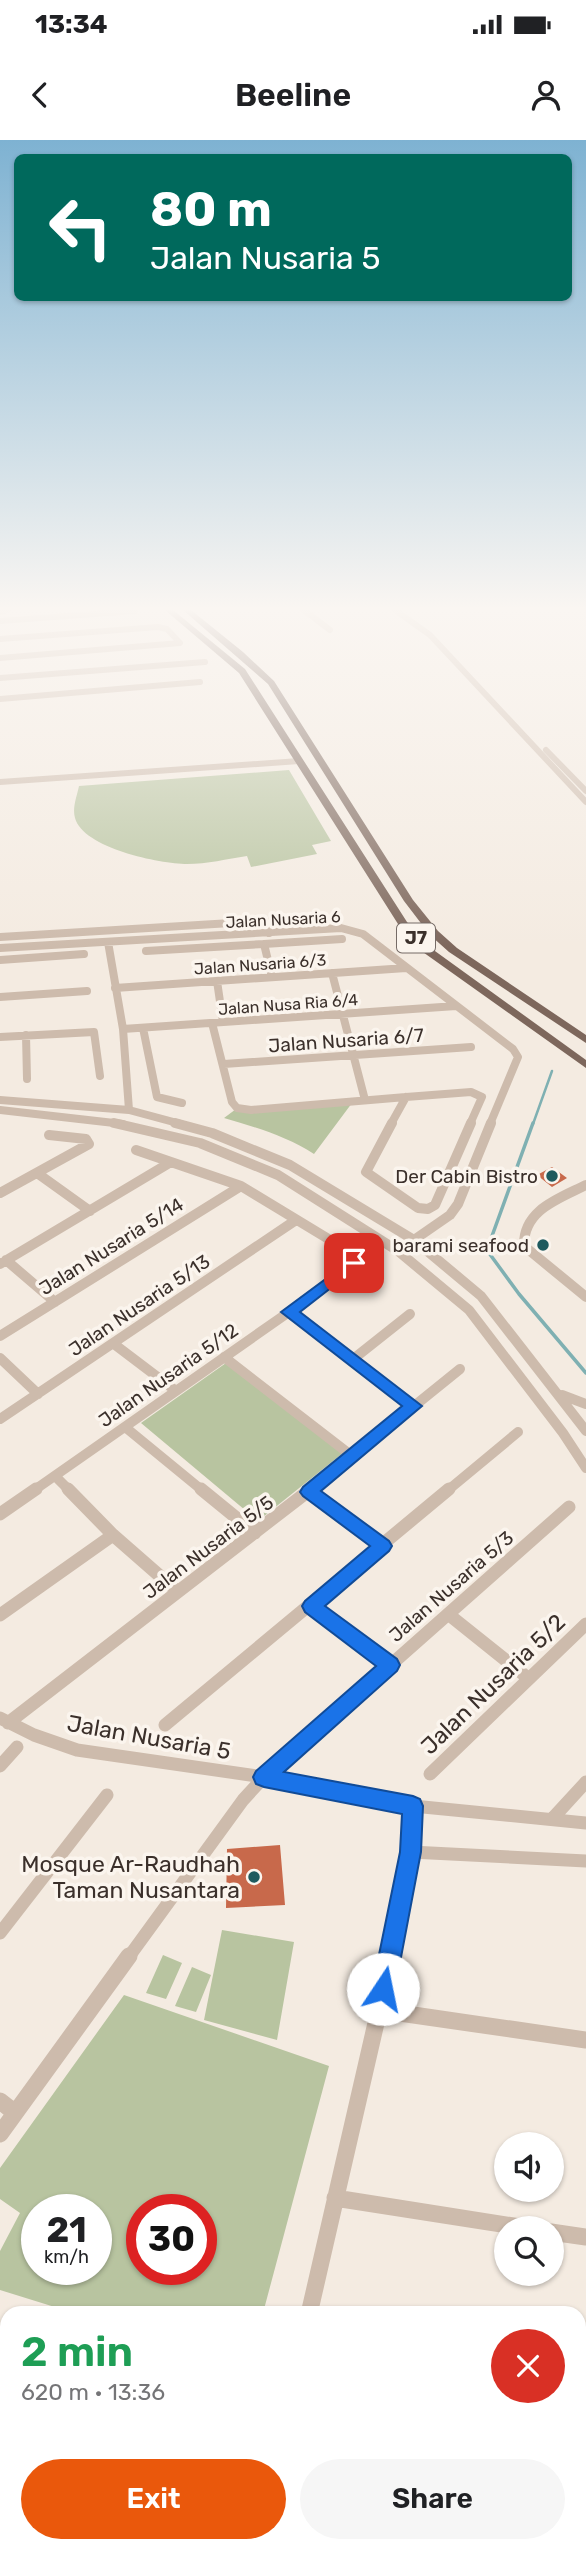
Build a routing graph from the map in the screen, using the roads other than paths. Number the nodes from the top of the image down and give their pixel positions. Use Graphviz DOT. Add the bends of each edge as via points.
graph roads {
  1 [pos="275,723"];
  2 [pos="296,723"];
  3 [pos="512,723"];
  4 [pos="521,723"];
  5 [pos="299,761"];
  6 [pos="0,782"];
  7 [pos="586,791"];
  8 [pos="586,802"];
  9 [pos="269,933"];
  10 [pos="0,937"];
  11 [pos="342,939"];
  12 [pos="108,942"];
  13 [pos="264,943"];
  14 [pos="0,948"];
  15 [pos="146,951"];
  16 [pos="84,954"];
  17 [pos="0,960"];
  18 [pos="406,968"];
  19 [pos="332,973"];
  20 [pos="272,977"];
  21 [pos="217,981"];
  22 [pos="115,988"];
  23 [pos="87,991"];
  24 [pos="0,997"];
  25 [pos="456,1006"];
  26 [pos="342,1014"];
  27 [pos="217,1023"];
  28 [pos="143,1028"];
  29 [pos="123,1029"];
  30 [pos="26,1035"];
  31 [pos="0,1037"];
  32 [pos="586,1040"];
  33 [pos="471,1047"];
  34 [pos="353,1056"];
  35 [pos="224,1064"];
  36 [pos="586,1065"];
  37 [pos="100,1076"];
  38 [pos="27,1079"];
  39 [pos="406,1097"];
  40 [pos="0,1100"];
  41 [pos="365,1101"];
  42 [pos="182,1104"];
  43 [pos="0,1110"];
  44 [pos="129,1110"];
  45 [pos="49,1135"];
  46 [pos="136,1150"];
  47 [pos="171,1162"];
  48 [pos="37,1173"];
  49 [pos="241,1186"];
  50 [pos="585,1187"];
  51 [pos="0,1194"];
  52 [pos="90,1211"];
  53 [pos="296,1220"];
  54 [pos="414,1240"];
  55 [pos="398,1251"];
  56 [pos="3,1262"];
  57 [pos="586,1297"];
  58 [pos="55,1302"];
  59 [pos="289,1312"];
  60 [pos="410,1314"];
  61 [pos="0,1336"];
  62 [pos="114,1344"];
  63 [pos="224,1357"];
  64 [pos="0,1358"];
  65 [pos="352,1360"];
  66 [pos="460,1369"];
  67 [pos="176,1391"];
  68 [pos="556,1392"];
  69 [pos="38,1394"];
  70 [pos="586,1404"];
  71 [pos="414,1406"];
  72 [pos="0,1419"];
  73 [pos="125,1427"];
  74 [pos="586,1431"];
  75 [pos="518,1433"];
  76 [pos="352,1456"];
  77 [pos="586,1468"];
  78 [pos="55,1476"];
  79 [pos="309,1492"];
  80 [pos="569,1507"];
  81 [pos="0,1514"];
  82 [pos="254,1533"];
  83 [pos="113,1535"];
  84 [pos="383,1546"];
  85 [pos="177,1591"];
  86 [pos="311,1606"];
  87 [pos="448,1614"];
  88 [pos="0,1615"];
  89 [pos="586,1624"];
  90 [pos="390,1665"];
  91 [pos="528,1678"];
  92 [pos="4,1721"];
  93 [pos="165,1725"];
  94 [pos="16,1747"];
  95 [pos="0,1766"];
  96 [pos="430,1774"];
  97 [pos="264,1777"];
  98 [pos="586,1782"];
  99 [pos="107,1795"];
  100 [pos="413,1806"];
  101 [pos="552,1819"];
  102 [pos="586,1823"];
  103 [pos="411,1852"];
  104 [pos="586,1861"];
  105 [pos="0,1933"];
  106 [pos="379,2010"];
  107 [pos="586,2040"];
  108 [pos="0,2101"];
  109 [pos="15,2112"];
  110 [pos="0,2134"];
  111 [pos="335,2198"];
  112 [pos="494,2223"];
  113 [pos="564,2234"];
  114 [pos="586,2237"];
  115 [pos="311,2306"];
  1 -- 5 [label="main road, J7"];
  2 -- 32 [label="main road, J7" via="434,933"];
  3 -- 8 [label="street"];
  4 -- 7 [label="street"];
  5 -- 6 [label="street"];
  5 -- 36 [label="main road, J7" via="403,924 424,948"];
  9 -- 10 [label="street" via="266,921"];
  9 -- 12 [label="street, Jalan Nusaria 6"];
  9 -- 18 [label="street, Jalan Nusaria 6" via="353,930"];
  11 -- 13 [label="street"];
  12 -- 14 [label="street, Jalan Nusaria 6"];
  12 -- 22 [label="street"];
  13 -- 15 [label="street"];
  13 -- 20 [label="street"];
  16 -- 17 [label="street"];
  18 -- 19 [label="street, Jalan Nusaria 6/3"];
  18 -- 25 [label="street, Jalan Nusaria 6"];
  19 -- 20 [label="street, Jalan Nusaria 6/3"];
  19 -- 26 [label="street"];
  20 -- 21 [label="street, Jalan Nusaria 6/3"];
  21 -- 22 [label="street, Jalan Nusaria 6/3"];
  21 -- 27 [label="street"];
  22 -- 29 [label="street"];
  23 -- 24 [label="street"];
  25 -- 26 [label="street, Jalan Nusa Ria 6/4"];
  25 -- 54 [label="street, Jalan Nusaria 6" via="518,1057 458,1204"];
  26 -- 27 [label="street, Jalan Nusa Ria 6/4"];
  26 -- 34 [label="street"];
  27 -- 28 [label="street, Jalan Nusa Ria 6/4"];
  27 -- 35 [label="street"];
  28 -- 29 [label="street, Jalan Nusa Ria 6/4"];
  28 -- 42 [label="street" via="157,1097"];
  29 -- 44 [label="street"];
  30 -- 31 [label="street"];
  30 -- 37 [label="street" via="94,1032"];
  30 -- 38 [label="street"];
  33 -- 34 [label="street, Jalan Nusaria 6/7"];
  34 -- 35 [label="street, Jalan Nusaria 6/7"];
  34 -- 41 [label="street"];
  35 -- 41 [label="street" via="237,1108"];
  39 -- 39 [label="street" via="478,1093 482,1097 435,1205 428,1209 418,1208 366,1172"];
  39 -- 41 [label="street"];
  40 -- 44 [label="street"];
  43 -- 55 [label="street" via="117,1123 200,1143 278,1175"];
  44 -- 54 [label="street" via="212,1133 290,1165"];
  45 -- 48 [label="street" via="86,1139 89,1144"];
  46 -- 47 [label="street"];
  47 -- 49 [label="street"];
  47 -- 52 [label="street"];
  48 -- 51 [label="street"];
  48 -- 52 [label="street"];
  49 -- 53 [label="street"];
  49 -- 58 [label="street, Jalan Nusaria 5/14"];
  50 -- 57 [label="street" via="542,1208 521,1233 524,1246"];
  52 -- 56 [label="street"];
  53 -- 59 [label="street, Jalan Nusaria 5/12" via="345,1249 354,1263"];
  53 -- 62 [label="street, Jalan Nusaria 5/13"];
  54 -- 55 [label="street"];
  54 -- 68 [label="street" via="481,1296"];
  55 -- 77 [label="street" via="469,1310"];
  56 -- 58 [label="street"];
  58 -- 61 [label="street, Jalan Nusaria 5/14"];
  59 -- 63 [label="street, Jalan Nusaria 5/12"];
  59 -- 65 [label="street"];
  60 -- 65 [label="street"];
  62 -- 67 [label="street"];
  62 -- 69 [label="street, Jalan Nusaria 5/13"];
  63 -- 67 [label="street, Jalan Nusaria 5/12"];
  63 -- 76 [label="street"];
  64 -- 69 [label="street"];
  65 -- 71 [label="street"];
  66 -- 71 [label="street, Jalan Nusaria 5/5"];
  67 -- 73 [label="street, Jalan Nusaria 5/12"];
  68 -- 70 [label="street"];
  68 -- 74 [label="street"];
  69 -- 72 [label="street, Jalan Nusaria 5/13"];
  71 -- 76 [label="street, Jalan Nusaria 5/5"];
  73 -- 78 [label="street, Jalan Nusaria 5/12"];
  73 -- 82 [label="street"];
  75 -- 84 [label="street"];
  76 -- 79 [label="street, Jalan Nusaria 5/5"];
  78 -- 81 [label="street, Jalan Nusaria 5/12"];
  78 -- 83 [label="street"];
  79 -- 82 [label="street, Jalan Nusaria 5/5"];
  79 -- 84 [label="street"];
  80 -- 87 [label="street, Jalan Nusaria 5/3"];
  82 -- 85 [label="street, Jalan Nusaria 5/5"];
  83 -- 85 [label="street"];
  83 -- 88 [label="street"];
  84 -- 86 [label="street"];
  85 -- 92 [label="street, Jalan Nusaria 5/5"];
  86 -- 90 [label="street"];
  86 -- 93 [label="street"];
  87 -- 90 [label="street, Jalan Nusaria 5/3"];
  87 -- 91 [label="street"];
  89 -- 91 [label="street, Jalan Nusaria 5/2"];
  90 -- 97 [label="street, Jalan Nusaria 5/3"];
  91 -- 96 [label="street, Jalan Nusaria 5/2"];
  92 -- 97 [label="street, Jalan Nusaria 5" via="77,1751"];
  94 -- 95 [label="street"];
  97 -- 100 [label="street, Jalan Nusaria 5"];
  97 -- 109 [label="street, Jalan Nusaria 5/3"];
  98 -- 101 [label="street"];
  99 -- 105 [label="street"];
  100 -- 101 [label="street, Jalan Nusaria 5"];
  100 -- 103 [label="street"];
  101 -- 102 [label="street, Jalan Nusaria 5"];
  103 -- 104 [label="street"];
  103 -- 106 [label="street"];
  106 -- 107 [label="street"];
  106 -- 111 [label="street"];
  108 -- 109 [label="street"];
  109 -- 110 [label="street, Jalan Nusaria 5/3"];
  111 -- 112 [label="street"];
  111 -- 115 [label="street"];
  113 -- 114 [label="street"];
}
